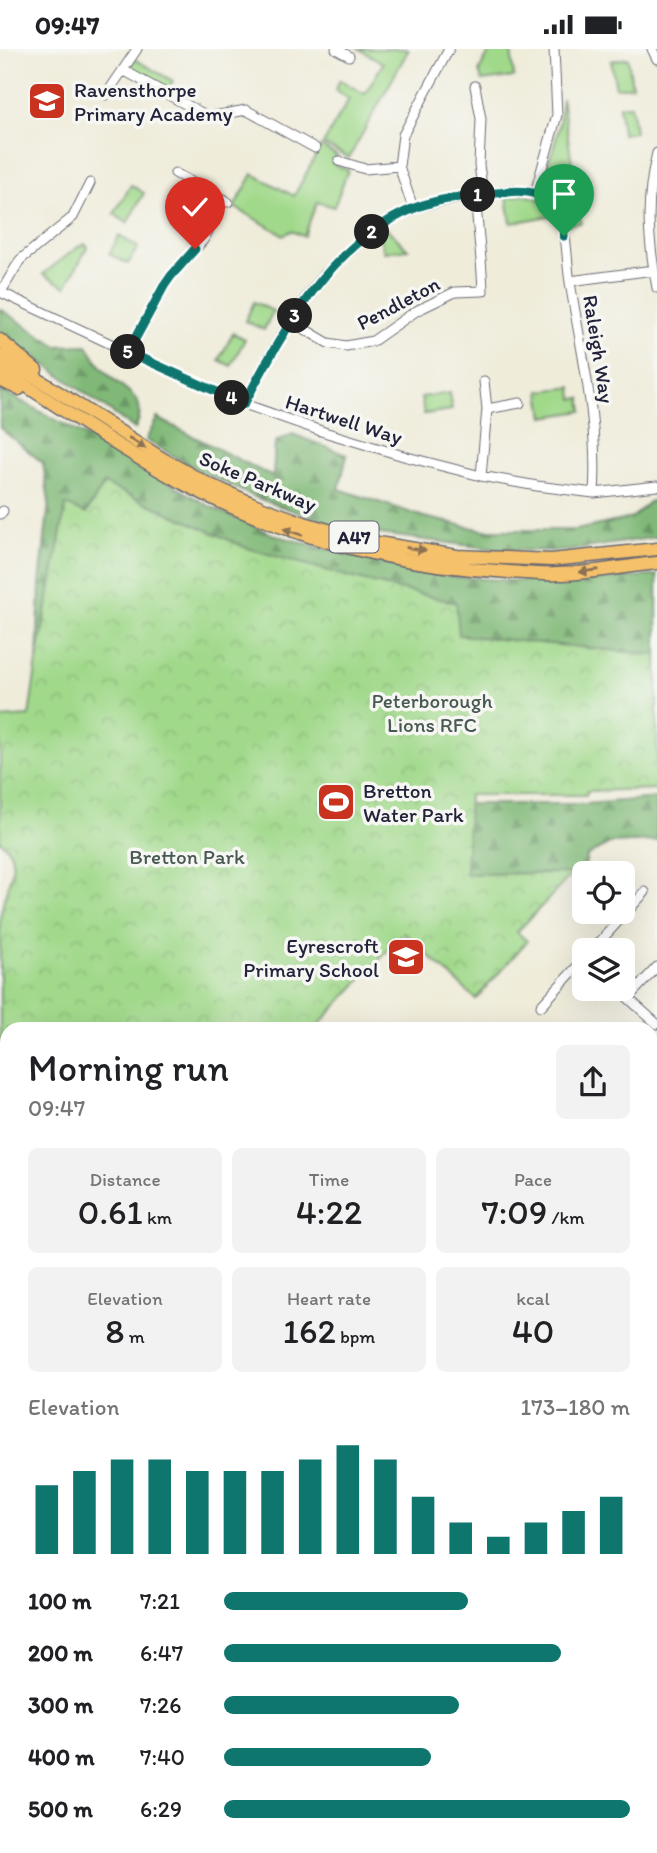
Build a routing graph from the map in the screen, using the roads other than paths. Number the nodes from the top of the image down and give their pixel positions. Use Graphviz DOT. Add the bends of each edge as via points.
graph roads {
  1 [pos="137,49"];
  2 [pos="336,49"];
  3 [pos="449,49"];
  4 [pos="554,49"];
  5 [pos="652,49"];
  6 [pos="349,56"];
  7 [pos="657,59"];
  8 [pos="122,71"];
  9 [pos="475,86"];
  10 [pos="106,95"];
  11 [pos="315,148"];
  12 [pos="657,153"];
  13 [pos="339,161"];
  14 [pos="399,166"];
  15 [pos="175,173"];
  16 [pos="90,184"];
  17 [pos="536,193"];
  18 [pos="482,194"];
  19 [pos="653,200"];
  20 [pos="476,204"];
  21 [pos="413,208"];
  22 [pos="654,270"];
  23 [pos="570,281"];
  24 [pos="657,288"];
  25 [pos="0,292"];
  26 [pos="291,321"];
  27 [pos="0,341"];
  28 [pos="128,352"];
  29 [pos="0,355"];
  30 [pos="0,369"];
  31 [pos="0,380"];
  32 [pos="484,381"];
  33 [pos="520,403"];
  34 [pos="244,404"];
  35 [pos="80,406"];
  36 [pos="487,409"];
  37 [pos="85,423"];
  38 [pos="481,476"];
  39 [pos="657,486"];
  40 [pos="594,493"];
  41 [pos="657,549"];
  42 [pos="657,563"];
  43 [pos="639,895"];
  44 [pos="602,938"];
  45 [pos="657,967"];
  46 [pos="572,970"];
  47 [pos="635,991"];
  48 [pos="543,1000"];
  49 [pos="631,1001"];
  50 [pos="655,1022"];
  1 -- 8 [label="street"];
  2 -- 6 [label="street"];
  3 -- 14 [label="street" via="403,135"];
  4 -- 17 [label="street" via="557,115"];
  5 -- 7 [label="street"];
  8 -- 10 [label="street"];
  8 -- 11 [label="street" via="209,117 247,110"];
  9 -- 18 [label="street" via="481,119"];
  12 -- 19 [label="street"];
  13 -- 14 [label="street" via="365,169"];
  14 -- 21 [label="street"];
  15 -- 28 [label="street" via="226,200 204,239 164,286"];
  16 -- 25 [label="street" via="74,217 20,260"];
  17 -- 18 [label="street"];
  17 -- 23 [label="street, Raleigh Way" via="561,215"];
  18 -- 21 [label="street"];
  19 -- 22 [label="street" via="648,218"];
  20 -- 26 [label="street, Pendleton" via="483,291 455,292 416,311 373,341 346,346 328,343"];
  21 -- 26 [label="street" via="346,253"];
  22 -- 23 [label="street"];
  22 -- 24 [label="street"];
  23 -- 40 [label="street, Raleigh Way" via="593,420"];
  25 -- 28 [label="street, Hartwell Way"];
  26 -- 34 [label="street"];
  27 -- 35 [label="highway, A47"];
  28 -- 34 [label="street, Hartwell Way"];
  29 -- 35 [label="highway, Soke Parkway / A47"];
  30 -- 37 [label="highway, Soke Parkway / A47"];
  31 -- 37 [label="highway, A47"];
  32 -- 36 [label="street"];
  33 -- 36 [label="street"];
  34 -- 38 [label="street, Hartwell Way" via="324,432"];
  35 -- 41 [label="highway, Soke Parkway / A47, one-way" via="208,484 284,516 366,541 457,556 551,561"];
  36 -- 38 [label="street"];
  42 -- 37 [label="highway, Soke Parkway / A47, one-way" via="558,574 463,570 367,553 261,520 163,472"];
  38 -- 40 [label="street, Hartwell Way"];
  39 -- 40 [label="street, Hartwell Way"];
  43 -- 44 [label="street"];
  45 -- 47 [label="street"];
  46 -- 48 [label="street"];
  49 -- 50 [label="street"];
}
